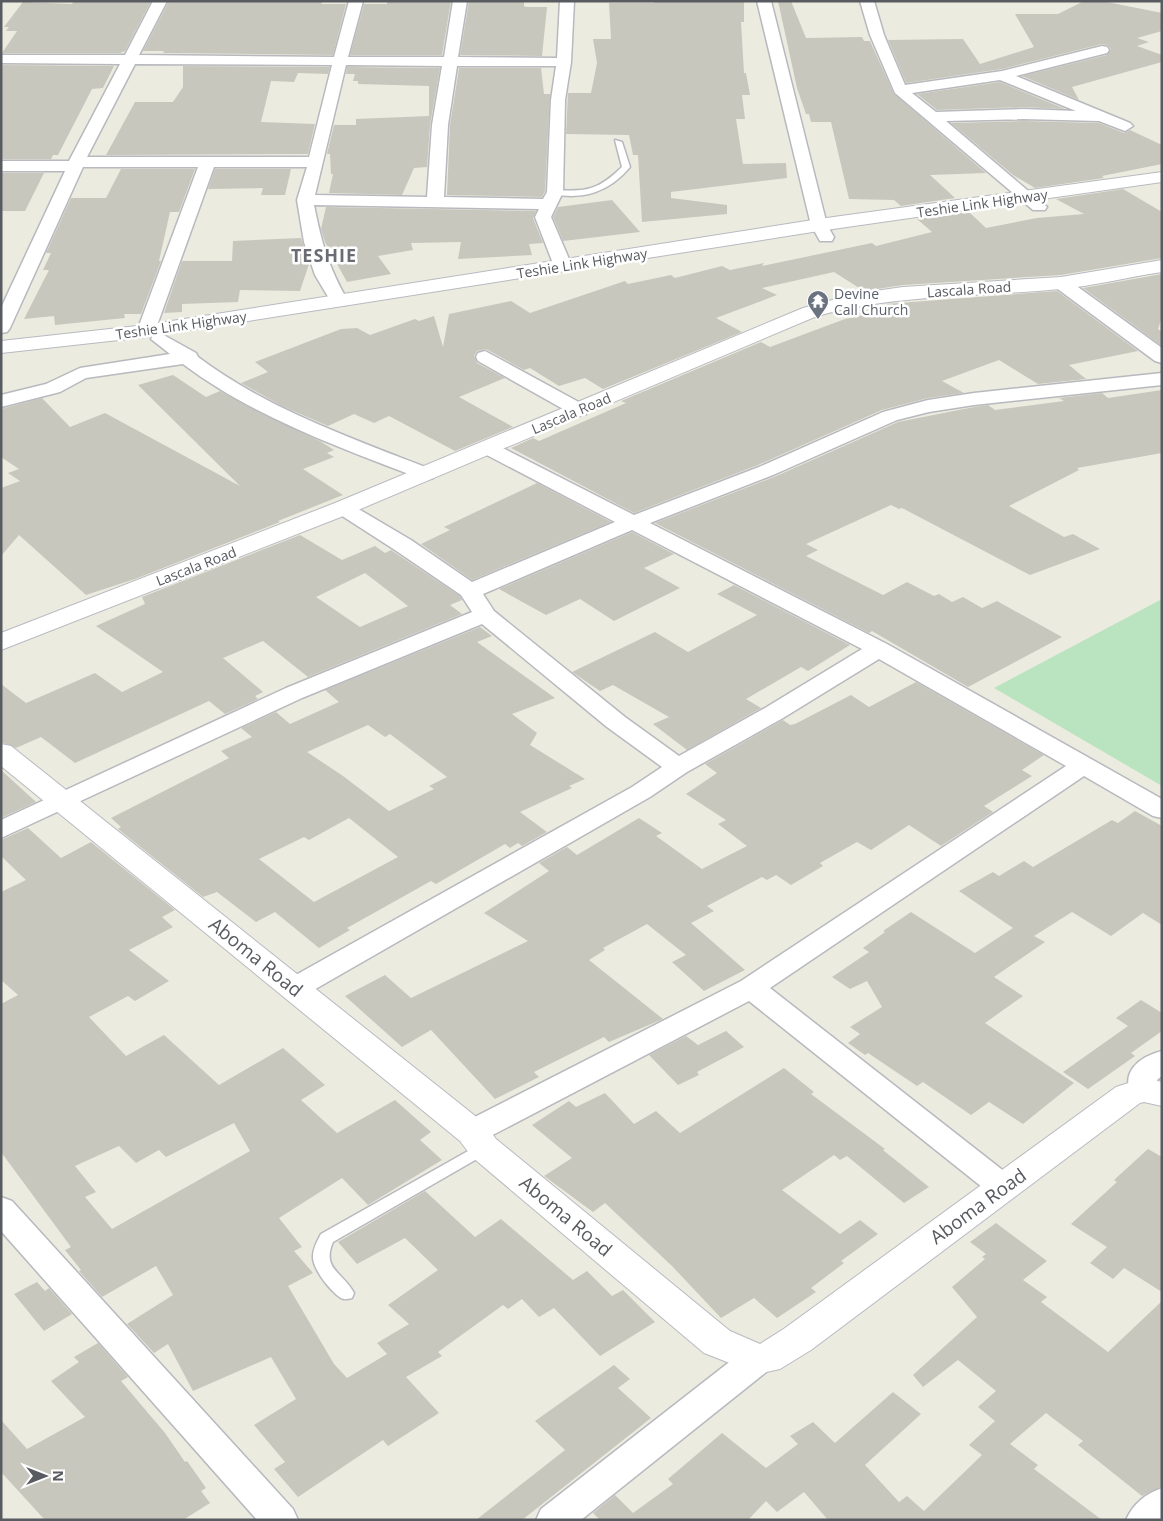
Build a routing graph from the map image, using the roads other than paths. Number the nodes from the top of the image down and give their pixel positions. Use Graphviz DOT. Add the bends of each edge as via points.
graph roads {
  1 [pos="160,1"];
  2 [pos="356,1"];
  3 [pos="460,1"];
  4 [pos="567,1"];
  5 [pos="764,1"];
  6 [pos="867,1"];
  7 [pos="1102,50"];
  8 [pos="131,58"];
  9 [pos="1,59"];
  10 [pos="340,61"];
  11 [pos="449,62"];
  12 [pos="564,62"];
  13 [pos="1002,75"];
  14 [pos="900,90"];
  15 [pos="1099,116"];
  16 [pos="932,117"];
  17 [pos="1125,126"];
  18 [pos="618,142"];
  19 [pos="316,162"];
  20 [pos="207,163"];
  21 [pos="76,164"];
  22 [pos="1,166"];
  23 [pos="1162,177"];
  24 [pos="1162,188"];
  25 [pos="552,198"];
  26 [pos="305,200"];
  27 [pos="435,202"];
  28 [pos="1033,202"];
  29 [pos="822,231"];
  30 [pos="563,266"];
  31 [pos="1162,266"];
  32 [pos="1061,283"];
  33 [pos="339,301"];
  34 [pos="1,328"];
  35 [pos="153,335"];
  36 [pos="1,348"];
  37 [pos="189,357"];
  38 [pos="485,357"];
  39 [pos="1162,357"];
  40 [pos="1,358"];
  41 [pos="1162,379"];
  42 [pos="1,401"];
  43 [pos="579,410"];
  44 [pos="488,448"];
  45 [pos="426,474"];
  46 [pos="344,508"];
  47 [pos="631,523"];
  48 [pos="470,591"];
  49 [pos="485,615"];
  50 [pos="1,642"];
  51 [pos="879,649"];
  52 [pos="1,752"];
  53 [pos="1084,765"];
  54 [pos="678,767"];
  55 [pos="65,802"];
  56 [pos="1162,810"];
  57 [pos="1,830"];
  58 [pos="295,988"];
  59 [pos="750,988"];
  60 [pos="1162,1061"];
  61 [pos="1153,1092"];
  62 [pos="478,1140"];
  63 [pos="1003,1187"];
  64 [pos="1,1209"];
  65 [pos="346,1293"];
  66 [pos="758,1359"];
  67 [pos="1162,1504"];
  68 [pos="280,1520"];
  69 [pos="554,1520"];
  70 [pos="1144,1520"];
  1 -- 8 [label="street"];
  2 -- 10 [label="street"];
  3 -- 11 [label="street"];
  4 -- 12 [label="street"];
  5 -- 29 [label="street"];
  6 -- 14 [label="street"];
  7 -- 13 [label="street"];
  8 -- 9 [label="street"];
  8 -- 10 [label="street"];
  8 -- 21 [label="street"];
  10 -- 11 [label="street"];
  10 -- 19 [label="street"];
  11 -- 12 [label="street"];
  11 -- 27 [label="street" via="440,125"];
  12 -- 25 [label="street" via="558,100"];
  13 -- 14 [label="street"];
  13 -- 15 [label="street"];
  14 -- 16 [label="street"];
  15 -- 16 [label="street"];
  15 -- 17 [label="street"];
  16 -- 28 [label="street"];
  18 -- 25 [label="lane" via="626,167 607,187"];
  19 -- 20 [label="street"];
  19 -- 26 [label="street"];
  20 -- 21 [label="street"];
  20 -- 35 [label="street"];
  21 -- 22 [label="street"];
  21 -- 34 [label="street"];
  23 -- 28 [label="street, Teshie Link Highway"];
  24 -- 28 [label="street, Teshie Link Highway"];
  25 -- 27 [label="street"];
  25 -- 30 [label="street" via="542,217"];
  26 -- 27 [label="street"];
  26 -- 33 [label="street" via="313,242 324,275"];
  28 -- 29 [label="street, Teshie Link Highway"];
  29 -- 30 [label="street, Teshie Link Highway"];
  29 -- 35 [label="street, Teshie Link Highway" via="390,305"];
  30 -- 33 [label="street, Teshie Link Highway"];
  31 -- 32 [label="street, Lascala Road"];
  32 -- 39 [label="street"];
  32 -- 43 [label="street, Lascala Road" via="903,293 854,300 810,312"];
  33 -- 35 [label="street, Teshie Link Highway"];
  35 -- 36 [label="street, Teshie Link Highway"];
  35 -- 37 [label="street"];
  35 -- 40 [label="street, Teshie Link Highway"];
  37 -- 42 [label="street" via="96,370 53,388"];
  37 -- 45 [label="street" via="216,378 285,415"];
  38 -- 43 [label="street"];
  41 -- 47 [label="street" via="974,399 890,416 766,471"];
  43 -- 44 [label="street, Lascala Road"];
  44 -- 45 [label="street, Lascala Road"];
  44 -- 47 [label="street"];
  45 -- 46 [label="street, Lascala Road"];
  46 -- 48 [label="street"];
  46 -- 50 [label="street, Lascala Road"];
  47 -- 48 [label="street"];
  47 -- 51 [label="street"];
  48 -- 49 [label="street"];
  49 -- 54 [label="street" via="616,722"];
  49 -- 55 [label="street" via="294,692"];
  51 -- 53 [label="street"];
  51 -- 54 [label="street"];
  52 -- 55 [label="street, Aboma Road"];
  53 -- 56 [label="street"];
  53 -- 59 [label="street"];
  54 -- 58 [label="street" via="642,792"];
  55 -- 57 [label="street"];
  55 -- 58 [label="street, Aboma Road"];
  58 -- 62 [label="street, Aboma Road"];
  59 -- 62 [label="street"];
  59 -- 63 [label="street"];
  60 -- 61 [label="street" via="1142,1076"];
  61 -- 63 [label="street, Aboma Road" via="1128,1096"];
  62 -- 65 [label="lane" via="327,1238 320,1251 323,1268"];
  62 -- 66 [label="street, Aboma Road" via="717,1342"];
  63 -- 66 [label="street, Aboma Road" via="798,1338 767,1358"];
  64 -- 68 [label="street"];
  66 -- 69 [label="street"];
  67 -- 70 [label="street"];
}
